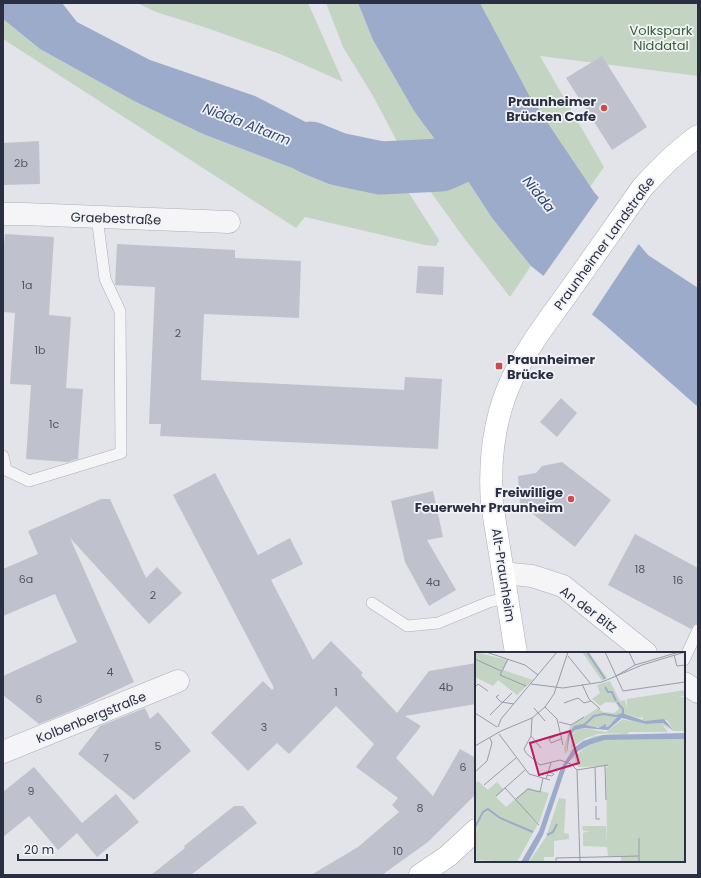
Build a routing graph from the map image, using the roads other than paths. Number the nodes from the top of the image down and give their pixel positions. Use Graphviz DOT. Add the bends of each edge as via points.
graph roads {
  1 [pos="698,136"];
  2 [pos="3,214"];
  3 [pos="97,217"];
  4 [pos="229,222"];
  5 [pos="549,319"];
  6 [pos="3,456"];
  7 [pos="503,573"];
  8 [pos="508,597"];
  9 [pos="372,602"];
  10 [pos="698,630"];
  11 [pos="516,652"];
  12 [pos="645,652"];
  13 [pos="685,658"];
  14 [pos="178,681"];
  15 [pos="685,684"];
  16 [pos="698,692"];
  17 [pos="3,752"];
  18 [pos="475,831"];
  19 [pos="420,875"];
  1 -- 5 [label="main road, Praunheimer Landstraße" via="658,170 642,188"];
  2 -- 3 [label="street, Graebestraße"];
  3 -- 4 [label="street, Graebestraße"];
  3 -- 6 [label="lane" via="105,279 120,311 122,452 29,481 6,470"];
  5 -- 7 [label="main road, Alt-Praunheim" via="513,377 499,416 490,480"];
  7 -- 8 [label="main road, Alt-Praunheim"];
  7 -- 12 [label="street, An der Bitz" via="532,576 562,586"];
  8 -- 9 [label="lane" via="438,623 407,626"];
  8 -- 11 [label="main road, Alt-Praunheim"];
  10 -- 13 [label="lane"];
  14 -- 17 [label="street, Kolbenbergstraße"];
  15 -- 16 [label="street"];
  18 -- 19 [label="main road" via="448,856"];
}
